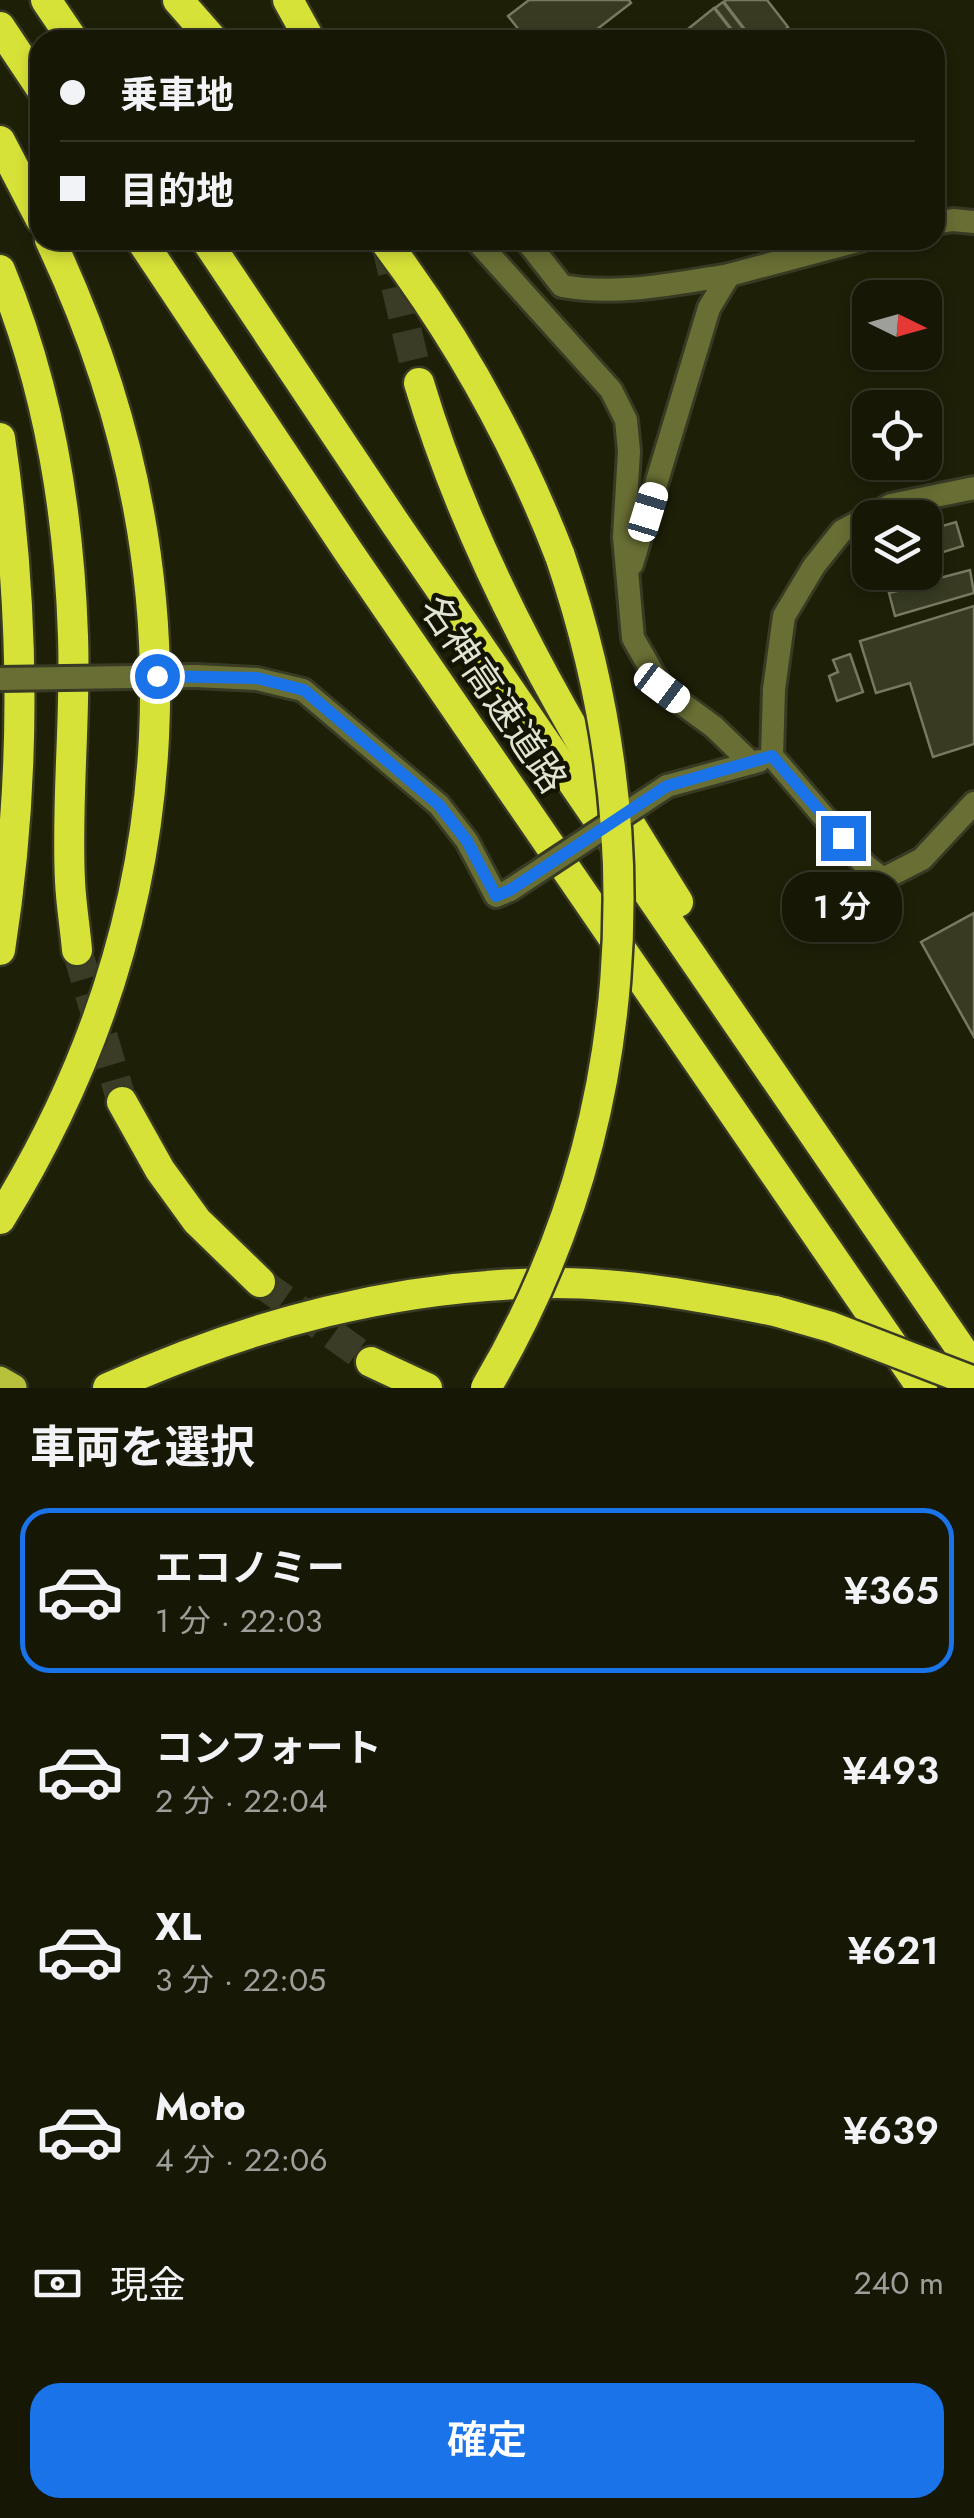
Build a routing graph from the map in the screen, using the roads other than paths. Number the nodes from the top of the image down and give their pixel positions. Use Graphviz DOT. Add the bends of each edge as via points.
graph roads {
  1 [pos="178,0"];
  2 [pos="197,0"];
  3 [pos="288,0"];
  4 [pos="0,27"];
  5 [pos="204,30"];
  6 [pos="222,30"];
  7 [pos="304,30"];
  8 [pos="30,72"];
  9 [pos="0,141"];
  10 [pos="30,199"];
  11 [pos="945,221"];
  12 [pos="974,222"];
  13 [pos="54,250"];
  14 [pos="149,250"];
  15 [pos="213,250"];
  16 [pos="391,250"];
  17 [pos="485,250"];
  18 [pos="534,250"];
  19 [pos="823,250"];
  20 [pos="0,270"];
  21 [pos="729,275"];
  22 [pos="419,383"];
  23 [pos="0,438"];
  24 [pos="974,488"];
  25 [pos="628,577"];
  26 [pos="0,679"];
  27 [pos="762,760"];
  28 [pos="974,804"];
  29 [pos="0,950"];
  30 [pos="77,950"];
  31 [pos="122,1102"];
  32 [pos="0,1219"];
  33 [pos="260,1282"];
  34 [pos="954,1341"];
  35 [pos="372,1362"];
  36 [pos="974,1368"];
  37 [pos="974,1382"];
  38 [pos="108,1388"];
  39 [pos="427,1388"];
  40 [pos="486,1388"];
  41 [pos="922,1388"];
  1 -- 5 [label="highway"];
  2 -- 6 [label="highway"];
  3 -- 7 [label="highway"];
  4 -- 8 [label="highway"];
  9 -- 10 [label="highway"];
  11 -- 12 [label="street"];
  13 -- 32 [label="highway" via="100,360 125,446 150,590 156,710 144,842 106,999 71,1090"];
  14 -- 41 [label="highway, 名神高速道路"];
  15 -- 34 [label="highway, 名神高速道路"];
  16 -- 40 [label="highway, bridge" via="475,373 524,470 589,649 613,773 620,904 606,1055 580,1171 528,1306"];
  17 -- 25 [label="street" via="612,390 626,420"];
  18 -- 21 [label="street" via="562,286 575,288 620,291"];
  19 -- 21 [label="street"];
  20 -- 30 [label="highway" via="50,432 70,568 70,880"];
  21 -- 25 [label="street" via="709,308"];
  22 -- 34 [label="highway" via="467,520 551,689 692,925 913,1262"];
  23 -- 29 [label="highway" via="21,704 12,872"];
  24 -- 27 [label="street" via="891,505 842,531 814,566 784,616"];
  25 -- 27 [label="street" via="633,638 662,688"];
  26 -- 27 [label="street, bridge" via="257,678 304,690 439,805 496,896 667,786"];
  27 -- 28 [label="street" via="883,879 922,859"];
  31 -- 33 [label="highway" via="196,1220"];
  34 -- 36 [label="highway, 名神高速道路"];
  35 -- 39 [label="highway"];
  37 -- 38 [label="highway, bridge" via="774,1311 693,1295 558,1283 346,1304 231,1338"];
}
